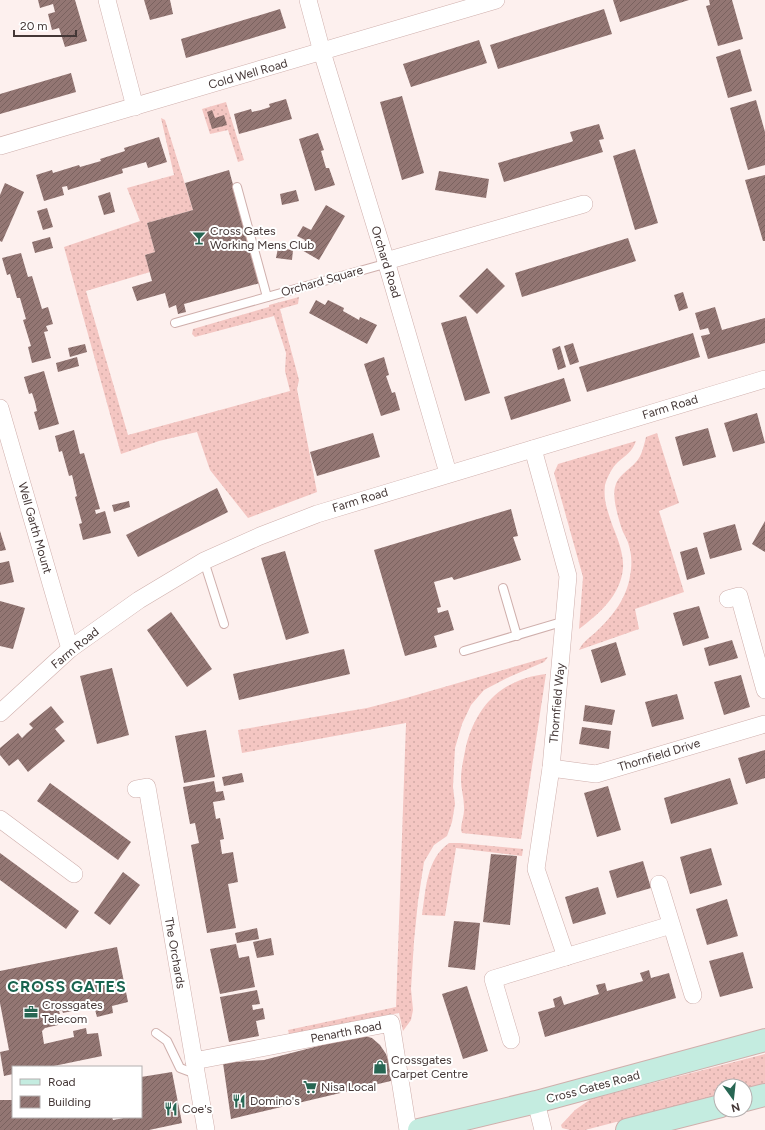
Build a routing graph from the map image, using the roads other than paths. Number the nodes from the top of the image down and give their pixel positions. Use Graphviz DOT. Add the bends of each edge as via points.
graph roads {
  1 [pos="107,0"];
  2 [pos="308,0"];
  3 [pos="496,0"];
  4 [pos="322,52"];
  5 [pos="135,107"];
  6 [pos="0,146"];
  7 [pos="237,187"];
  8 [pos="584,204"];
  9 [pos="386,261"];
  10 [pos="266,297"];
  11 [pos="175,323"];
  12 [pos="765,379"];
  13 [pos="0,408"];
  14 [pos="533,449"];
  15 [pos="448,473"];
  16 [pos="204,561"];
  17 [pos="503,588"];
  18 [pos="728,599"];
  19 [pos="565,621"];
  20 [pos="224,624"];
  21 [pos="517,636"];
  22 [pos="70,649"];
  23 [pos="464,651"];
  24 [pos="765,690"];
  25 [pos="0,713"];
  26 [pos="765,724"];
  27 [pos="551,768"];
  28 [pos="136,789"];
  29 [pos="0,819"];
  30 [pos="74,874"];
  31 [pos="659,884"];
  32 [pos="672,925"];
  33 [pos="566,957"];
  34 [pos="693,995"];
  35 [pos="156,1034"];
  36 [pos="511,1040"];
  37 [pos="765,1040"];
  38 [pos="195,1068"];
  39 [pos="765,1094"];
  40 [pos="753,1098"];
  41 [pos="536,1102"];
  42 [pos="713,1108"];
  43 [pos="206,1130"];
  44 [pos="408,1130"];
  45 [pos="419,1130"];
  46 [pos="543,1130"];
  47 [pos="627,1130"];
  1 -- 5 [label="street"];
  2 -- 4 [label="street, Orchard Road"];
  3 -- 4 [label="street, Cold Well Road"];
  4 -- 5 [label="street, Cold Well Road"];
  4 -- 9 [label="street, Orchard Road"];
  5 -- 6 [label="street, Cold Well Road"];
  7 -- 10 [label="lane"];
  8 -- 9 [label="street, Orchard Square"];
  9 -- 10 [label="lane, Orchard Square" via="381,265"];
  9 -- 15 [label="street, Orchard Road"];
  10 -- 11 [label="lane, Orchard Square"];
  12 -- 14 [label="street, Farm Road"];
  13 -- 22 [label="street, Well Garth Mount"];
  14 -- 15 [label="street, Farm Road"];
  14 -- 19 [label="street, Thornfield Way" via="568,576"];
  15 -- 16 [label="street, Farm Road" via="317,514"];
  16 -- 20 [label="lane"];
  16 -- 22 [label="street, Farm Road" via="139,600"];
  17 -- 21 [label="lane"];
  18 -- 24 [label="street" via="739,596"];
  19 -- 21 [label="lane"];
  19 -- 27 [label="street, Thornfield Way"];
  21 -- 23 [label="lane"];
  22 -- 25 [label="street, Farm Road"];
  26 -- 27 [label="street, Thornfield Drive" via="596,774"];
  27 -- 33 [label="street, Thornfield Way" via="536,869"];
  28 -- 38 [label="street, The Orchards" via="147,787"];
  29 -- 30 [label="street"];
  31 -- 32 [label="street"];
  32 -- 33 [label="street"];
  32 -- 34 [label="street"];
  33 -- 36 [label="street" via="493,979"];
  35 -- 38 [label="lane" via="167,1041 180,1068"];
  37 -- 41 [label="street, Cross Gates Road"];
  38 -- 43 [label="street, The Orchards"];
  38 -- 44 [label="street, Penarth Road" via="391,1023"];
  39 -- 40 [label="street"];
  41 -- 45 [label="street, Cross Gates Road"];
  41 -- 46 [label="street"];
  42 -- 47 [label="street"];
}
